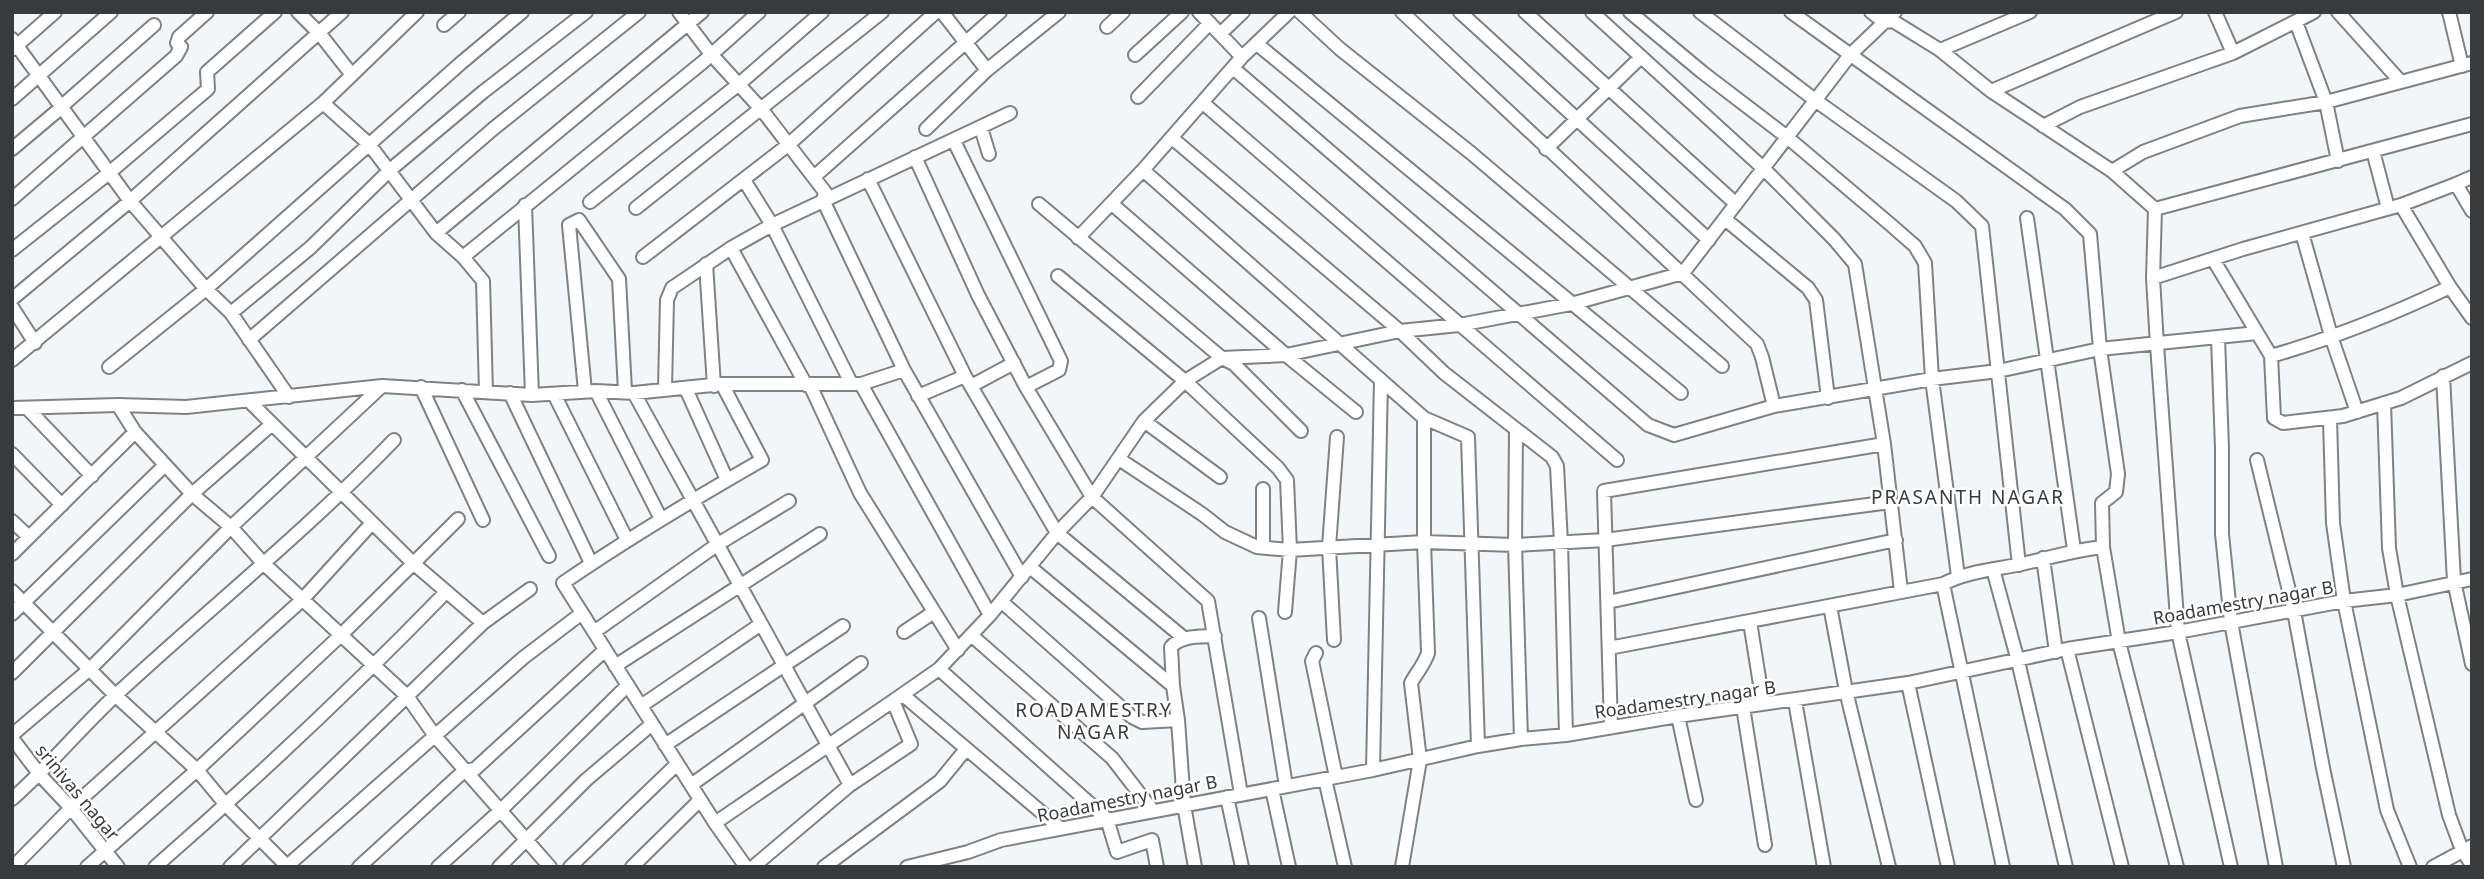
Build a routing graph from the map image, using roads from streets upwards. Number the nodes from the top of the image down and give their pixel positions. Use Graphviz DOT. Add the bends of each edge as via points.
graph roads {
  1 [pos="55,12"];
  2 [pos="111,12"];
  3 [pos="207,12"];
  4 [pos="275,12"];
  5 [pos="299,12"];
  6 [pos="342,12"];
  7 [pos="417,12"];
  8 [pos="459,12"];
  9 [pos="522,12"];
  10 [pos="586,12"];
  11 [pos="639,12"];
  12 [pos="679,12"];
  13 [pos="702,12"];
  14 [pos="760,12"];
  15 [pos="822,12"];
  16 [pos="882,12"];
  17 [pos="936,12"];
  18 [pos="942,12"];
  19 [pos="1000,12"];
  20 [pos="1059,12"];
  21 [pos="1122,12"];
  22 [pos="1182,12"];
  23 [pos="1199,12"];
  24 [pos="1243,12"];
  25 [pos="1289,12"];
  26 [pos="1300,12"];
  27 [pos="1402,12"];
  28 [pos="1460,12"];
  29 [pos="1525,12"];
  30 [pos="1592,12"];
  31 [pos="1630,12"];
  32 [pos="1700,12"];
  33 [pos="1791,12"];
  34 [pos="1871,12"];
  35 [pos="1895,12"];
  36 [pos="2029,12"];
  37 [pos="2176,12"];
  38 [pos="2216,12"];
  39 [pos="2314,12"];
  40 [pos="2338,12"];
  41 [pos="2449,12"];
  42 [pos="1884,22"];
  43 [pos="2296,22"];
  44 [pos="689,23"];
  45 [pos="1210,23"];
  46 [pos="155,25"];
  47 [pos="444,25"];
  48 [pos="1107,27"];
  49 [pos="1220,33"];
  50 [pos="320,34"];
  51 [pos="967,41"];
  52 [pos="14,44"];
  53 [pos="1257,44"];
  54 [pos="1940,50"];
  55 [pos="710,53"];
  56 [pos="2233,53"];
  57 [pos="1135,55"];
  58 [pos="1850,55"];
  59 [pos="1242,57"];
  60 [pos="1641,57"];
  61 [pos="2467,64"];
  62 [pos="1233,68"];
  63 [pos="987,70"];
  64 [pos="352,75"];
  65 [pos="39,76"];
  66 [pos="2400,81"];
  67 [pos="739,84"];
  68 [pos="1608,89"];
  69 [pos="1991,91"];
  70 [pos="1138,97"];
  71 [pos="12,99"];
  72 [pos="1815,100"];
  73 [pos="2326,102"];
  74 [pos="323,103"];
  75 [pos="1203,103"];
  76 [pos="62,106"];
  77 [pos="762,110"];
  78 [pos="1010,113"];
  79 [pos="1577,119"];
  80 [pos="2472,124"];
  81 [pos="2043,126"];
  82 [pos="982,128"];
  83 [pos="926,129"];
  84 [pos="83,137"];
  85 [pos="1787,137"];
  86 [pos="1172,138"];
  87 [pos="954,141"];
  88 [pos="369,144"];
  89 [pos="788,145"];
  90 [pos="12,149"];
  91 [pos="1546,149"];
  92 [pos="2373,151"];
  93 [pos="989,154"];
  94 [pos="915,157"];
  95 [pos="2338,161"];
  96 [pos="1763,168"];
  97 [pos="390,170"];
  98 [pos="1143,170"];
  99 [pos="2112,171"];
  100 [pos="109,173"];
  101 [pos="815,176"];
  102 [pos="2472,177"];
  103 [pos="868,178"];
  104 [pos="744,180"];
  105 [pos="2456,184"];
  106 [pos="12,199"];
  107 [pos="823,200"];
  108 [pos="130,201"];
  109 [pos="412,201"];
  110 [pos="590,202"];
  111 [pos="1735,203"];
  112 [pos="1039,204"];
  113 [pos="1112,204"];
  114 [pos="525,205"];
  115 [pos="2395,206"];
  116 [pos="636,208"];
  117 [pos="2155,209"];
  118 [pos="2472,211"];
  119 [pos="2027,218"];
  120 [pos="1725,219"];
  121 [pos="772,225"];
  122 [pos="436,233"];
  123 [pos="2302,233"];
  124 [pos="1078,238"];
  125 [pos="162,239"];
  126 [pos="1709,240"];
  127 [pos="731,248"];
  128 [pos="12,250"];
  129 [pos="463,257"];
  130 [pos="643,257"];
  131 [pos="2213,258"];
  132 [pos="706,264"];
  133 [pos="1683,274"];
  134 [pos="1058,276"];
  135 [pos="2153,278"];
  136 [pos="1628,287"];
  137 [pos="2450,287"];
  138 [pos="206,289"];
  139 [pos="12,299"];
  140 [pos="1571,304"];
  141 [pos="12,307"];
  142 [pos="231,313"];
  143 [pos="1518,314"];
  144 [pos="2472,318"];
  145 [pos="1459,325"];
  146 [pos="1399,331"];
  147 [pos="2257,333"];
  148 [pos="2218,338"];
  149 [pos="2332,339"];
  150 [pos="249,340"];
  151 [pos="35,343"];
  152 [pos="1340,344"];
  153 [pos="2157,345"];
  154 [pos="2100,349"];
  155 [pos="1286,355"];
  156 [pos="2271,356"];
  157 [pos="1222,358"];
  158 [pos="12,360"];
  159 [pos="2048,362"];
  160 [pos="1014,363"];
  161 [pos="2472,363"];
  162 [pos="1722,366"];
  163 [pos="109,368"];
  164 [pos="904,370"];
  165 [pos="1998,371"];
  166 [pos="2443,376"];
  167 [pos="1932,379"];
  168 [pos="1381,380"];
  169 [pos="968,381"];
  170 [pos="1185,381"];
  171 [pos="856,383"];
  172 [pos="718,385"];
  173 [pos="808,385"];
  174 [pos="382,386"];
  175 [pos="421,387"];
  176 [pos="1026,387"];
  177 [pos="665,388"];
  178 [pos="686,388"];
  179 [pos="462,390"];
  180 [pos="1875,390"];
  181 [pos="590,391"];
  182 [pos="486,392"];
  183 [pos="630,392"];
  184 [pos="510,393"];
  185 [pos="1681,393"];
  186 [pos="554,394"];
  187 [pos="532,395"];
  188 [pos="918,396"];
  189 [pos="289,397"];
  190 [pos="1828,398"];
  191 [pos="250,402"];
  192 [pos="2385,403"];
  193 [pos="118,405"];
  194 [pos="1774,406"];
  195 [pos="12,408"];
  196 [pos="27,408"];
  197 [pos="1356,412"];
  198 [pos="2357,412"];
  199 [pos="1424,418"];
  200 [pos="2330,419"];
  201 [pos="1143,421"];
  202 [pos="272,424"];
  203 [pos="1517,430"];
  204 [pos="1301,431"];
  205 [pos="135,432"];
  206 [pos="1337,437"];
  207 [pos="394,440"];
  208 [pos="1884,444"];
  209 [pos="12,454"];
  210 [pos="307,457"];
  211 [pos="1119,459"];
  212 [pos="1618,460"];
  213 [pos="2257,460"];
  214 [pos="165,465"];
  215 [pos="92,476"];
  216 [pos="1220,477"];
  217 [pos="727,480"];
  218 [pos="1263,489"];
  219 [pos="343,492"];
  220 [pos="192,494"];
  221 [pos="1091,497"];
  222 [pos="789,501"];
  223 [pos="694,502"];
  224 [pos="1890,502"];
  225 [pos="62,505"];
  226 [pos="458,519"];
  227 [pos="661,519"];
  228 [pos="484,520"];
  229 [pos="12,521"];
  230 [pos="372,523"];
  231 [pos="230,527"];
  232 [pos="1057,533"];
  233 [pos="820,534"];
  234 [pos="29,537"];
  235 [pos="627,540"];
  236 [pos="1605,540"];
  237 [pos="1896,540"];
  238 [pos="1424,542"];
  239 [pos="1561,542"];
  240 [pos="1471,543"];
  241 [pos="718,544"];
  242 [pos="1515,545"];
  243 [pos="1379,546"];
  244 [pos="1329,547"];
  245 [pos="2103,547"];
  246 [pos="1263,548"];
  247 [pos="1290,550"];
  248 [pos="2074,550"];
  249 [pos="12,554"];
  250 [pos="549,556"];
  251 [pos="2043,558"];
  252 [pos="263,563"];
  253 [pos="412,563"];
  254 [pos="591,563"];
  255 [pos="2019,565"];
  256 [pos="1993,569"];
  257 [pos="1026,572"];
  258 [pos="1958,576"];
  259 [pos="2472,579"];
  260 [pos="2454,581"];
  261 [pos="1943,584"];
  262 [pos="740,585"];
  263 [pos="530,589"];
  264 [pos="12,591"];
  265 [pos="1901,591"];
  266 [pos="446,592"];
  267 [pos="2396,595"];
  268 [pos="302,600"];
  269 [pos="2344,601"];
  270 [pos="1002,602"];
  271 [pos="1608,602"];
  272 [pos="25,603"];
  273 [pos="1829,606"];
  274 [pos="2294,611"];
  275 [pos="934,612"];
  276 [pos="1285,612"];
  277 [pos="582,613"];
  278 [pos="12,614"];
  279 [pos="990,615"];
  280 [pos="1259,618"];
  281 [pos="1750,622"];
  282 [pos="2231,622"];
  283 [pos="483,623"];
  284 [pos="761,624"];
  285 [pos="843,626"];
  286 [pos="52,632"];
  287 [pos="594,632"];
  288 [pos="904,632"];
  289 [pos="2178,632"];
  290 [pos="341,635"];
  291 [pos="971,635"];
  292 [pos="1215,636"];
  293 [pos="1185,639"];
  294 [pos="1334,640"];
  295 [pos="2119,642"];
  296 [pos="1609,649"];
  297 [pos="605,650"];
  298 [pos="958,650"];
  299 [pos="2062,650"];
  300 [pos="1316,653"];
  301 [pos="2018,661"];
  302 [pos="861,663"];
  303 [pos="2472,664"];
  304 [pos="784,665"];
  305 [pos="375,666"];
  306 [pos="615,666"];
  307 [pos="91,668"];
  308 [pos="939,668"];
  309 [pos="1961,670"];
  310 [pos="12,673"];
  311 [pos="1908,683"];
  312 [pos="627,686"];
  313 [pos="1173,686"];
  314 [pos="1846,691"];
  315 [pos="115,695"];
  316 [pos="407,696"];
  317 [pos="898,698"];
  318 [pos="1795,701"];
  319 [pos="805,702"];
  320 [pos="1763,704"];
  321 [pos="641,706"];
  322 [pos="1743,708"];
  323 [pos="1678,716"];
  324 [pos="1178,720"];
  325 [pos="652,723"];
  326 [pos="1611,727"];
  327 [pos="155,733"];
  328 [pos="1566,735"];
  329 [pos="12,736"];
  330 [pos="435,736"];
  331 [pos="1521,739"];
  332 [pos="828,744"];
  333 [pos="665,745"];
  334 [pos="1478,746"];
  335 [pos="966,749"];
  336 [pos="1420,760"];
  337 [pos="677,764"];
  338 [pos="197,770"];
  339 [pos="1373,770"];
  340 [pos="464,771"];
  341 [pos="40,775"];
  342 [pos="1330,778"];
  343 [pos="691,785"];
  344 [pos="850,785"];
  345 [pos="1286,786"];
  346 [pos="1272,789"];
  347 [pos="1241,794"];
  348 [pos="1227,797"];
  349 [pos="12,799"];
  350 [pos="700,800"];
  351 [pos="1696,800"];
  352 [pos="226,805"];
  353 [pos="1184,805"];
  354 [pos="71,808"];
  355 [pos="500,811"];
  356 [pos="1153,811"];
  357 [pos="1107,819"];
  358 [pos="715,823"];
  359 [pos="1060,828"];
  360 [pos="258,839"];
  361 [pos="525,839"];
  362 [pos="1765,845"];
  363 [pos="2467,848"];
  364 [pos="104,851"];
  365 [pos="2472,865"];
  366 [pos="287,866"];
  367 [pos="13,867"];
  368 [pos="87,867"];
  369 [pos="118,867"];
  370 [pos="155,867"];
  371 [pos="230,867"];
  372 [pos="359,867"];
  373 [pos="438,867"];
  374 [pos="499,867"];
  375 [pos="550,867"];
  376 [pos="570,867"];
  377 [pos="632,867"];
  378 [pos="746,867"];
  379 [pos="752,867"];
  380 [pos="824,867"];
  381 [pos="907,867"];
  382 [pos="1157,867"];
  383 [pos="1195,867"];
  384 [pos="1242,867"];
  385 [pos="1289,867"];
  386 [pos="1345,867"];
  387 [pos="1402,867"];
  388 [pos="1824,867"];
  389 [pos="1889,867"];
  390 [pos="1948,867"];
  391 [pos="2003,867"];
  392 [pos="2066,867"];
  393 [pos="2122,867"];
  394 [pos="2177,867"];
  395 [pos="2231,867"];
  396 [pos="2276,867"];
  397 [pos="2344,867"];
  398 [pos="2410,867"];
  399 [pos="2433,867"];
  1 -- 52 [label="street"];
  2 -- 65 [label="street"];
  3 -- 84 [label="street" via="179,37 181,47 176,56"];
  4 -- 100 [label="street" via="207,72 208,89"];
  5 -- 50 [label="street"];
  6 -- 50 [label="street"];
  7 -- 64 [label="street"];
  8 -- 47 [label="street"];
  9 -- 88 [label="street"];
  10 -- 97 [label="street"];
  11 -- 109 [label="street"];
  12 -- 44 [label="street"];
  13 -- 44 [label="street"];
  14 -- 55 [label="street"];
  15 -- 67 [label="street"];
  16 -- 77 [label="street"];
  17 -- 89 [label="street"];
  18 -- 51 [label="street"];
  19 -- 51 [label="street"];
  20 -- 63 [label="street"];
  21 -- 48 [label="street"];
  22 -- 57 [label="street"];
  23 -- 45 [label="street"];
  24 -- 49 [label="street"];
  25 -- 53 [label="street"];
  26 -- 136 [label="street"];
  27 -- 91 [label="street"];
  28 -- 79 [label="street"];
  29 -- 68 [label="street"];
  30 -- 60 [label="street"];
  31 -- 85 [label="street"];
  32 -- 72 [label="street"];
  33 -- 58 [label="street"];
  34 -- 42 [label="street"];
  35 -- 42 [label="street"];
  36 -- 54 [label="street"];
  37 -- 69 [label="street"];
  38 -- 56 [label="street"];
  39 -- 43 [label="street"];
  40 -- 66 [label="street"];
  41 -- 61 [label="street"];
  42 -- 54 [label="street" via="1893,21"];
  42 -- 58 [label="street"];
  43 -- 56 [label="street"];
  43 -- 73 [label="street"];
  44 -- 55 [label="street"];
  44 -- 122 [label="street"];
  45 -- 49 [label="street"];
  45 -- 70 [label="street"];
  46 -- 76 [label="street"];
  49 -- 59 [label="street"];
  50 -- 64 [label="street"];
  50 -- 108 [label="street"];
  51 -- 63 [label="street"];
  51 -- 101 [label="street"];
  52 -- 65 [label="street"];
  53 -- 59 [label="street"];
  53 -- 140 [label="street"];
  54 -- 69 [label="street"];
  55 -- 67 [label="street"];
  55 -- 114 [label="street"];
  56 -- 81 [label="street" via="2080,107"];
  58 -- 72 [label="street"];
  58 -- 154 [label="street" via="2065,209 2091,234"];
  59 -- 62 [label="street"];
  60 -- 68 [label="street"];
  60 -- 96 [label="street"];
  61 -- 66 [label="street"];
  62 -- 75 [label="street"];
  62 -- 143 [label="street"];
  63 -- 83 [label="street"];
  64 -- 74 [label="street"];
  65 -- 71 [label="street"];
  65 -- 76 [label="street"];
  66 -- 73 [label="street"];
  67 -- 77 [label="street"];
  67 -- 110 [label="street"];
  68 -- 79 [label="street"];
  68 -- 111 [label="street"];
  69 -- 81 [label="street"];
  72 -- 85 [label="street"];
  72 -- 165 [label="street" via="1956,201 1982,226"];
  73 -- 95 [label="street"];
  73 -- 99 [label="street" via="2240,116 2143,152"];
  74 -- 88 [label="street"];
  74 -- 125 [label="street"];
  75 -- 86 [label="street"];
  75 -- 145 [label="street"];
  76 -- 84 [label="street"];
  76 -- 90 [label="street"];
  77 -- 89 [label="street"];
  77 -- 116 [label="street"];
  78 -- 82 [label="street"];
  79 -- 91 [label="street"];
  79 -- 126 [label="street"];
  80 -- 92 [label="street"];
  81 -- 99 [label="street"];
  82 -- 87 [label="street"];
  82 -- 93 [label="street"];
  84 -- 100 [label="street"];
  84 -- 106 [label="street"];
  85 -- 96 [label="street"];
  85 -- 167 [label="street" via="1914,246 1925,263"];
  86 -- 98 [label="street"];
  86 -- 146 [label="street"];
  87 -- 94 [label="street"];
  87 -- 176 [label="street" via="1061,361 1059,370"];
  88 -- 97 [label="street"];
  88 -- 138 [label="street"];
  89 -- 101 [label="street"];
  89 -- 104 [label="street"];
  91 -- 133 [label="street"];
  92 -- 95 [label="street"];
  92 -- 115 [label="street"];
  94 -- 103 [label="street"];
  94 -- 160 [label="street"];
  95 -- 117 [label="street"];
  96 -- 111 [label="street"];
  96 -- 180 [label="street" via="1855,264"];
  97 -- 109 [label="street"];
  97 -- 142 [label="street" via="310,248"];
  98 -- 113 [label="street"];
  98 -- 152 [label="street"];
  99 -- 117 [label="street"];
  100 -- 108 [label="street"];
  100 -- 128 [label="street"];
  101 -- 107 [label="street" via="825,192"];
  102 -- 105 [label="street"];
  103 -- 107 [label="street"];
  103 -- 169 [label="street"];
  104 -- 121 [label="street"];
  104 -- 130 [label="street"];
  105 -- 115 [label="street"];
  105 -- 118 [label="street"];
  107 -- 121 [label="street"];
  107 -- 164 [label="street"];
  108 -- 125 [label="street"];
  108 -- 139 [label="street"];
  109 -- 122 [label="street"];
  109 -- 150 [label="street"];
  111 -- 120 [label="street"];
  112 -- 124 [label="street"];
  113 -- 124 [label="street"];
  113 -- 155 [label="street"];
  114 -- 129 [label="street"];
  114 -- 187 [label="street"];
  115 -- 123 [label="street"];
  115 -- 137 [label="street"];
  117 -- 135 [label="street"];
  119 -- 159 [label="street"];
  120 -- 126 [label="street"];
  120 -- 190 [label="street" via="1808,288 1816,300"];
  121 -- 127 [label="street"];
  121 -- 171 [label="street"];
  122 -- 129 [label="street"];
  123 -- 131 [label="street"];
  123 -- 149 [label="street"];
  124 -- 157 [label="street"];
  125 -- 138 [label="street"];
  125 -- 151 [label="street"];
  126 -- 133 [label="street"];
  127 -- 132 [label="street"];
  127 -- 173 [label="street"];
  129 -- 182 [label="street" via="483,281"];
  131 -- 135 [label="street"];
  131 -- 147 [label="street"];
  132 -- 172 [label="street"];
  132 -- 177 [label="street" via="668,292"];
  133 -- 136 [label="street"];
  133 -- 194 [label="street" via="1757,344"];
  134 -- 170 [label="street"];
  135 -- 153 [label="street"];
  136 -- 140 [label="street"];
  136 -- 162 [label="street"];
  137 -- 144 [label="street"];
  137 -- 149 [label="street"];
  138 -- 142 [label="street"];
  138 -- 163 [label="street"];
  140 -- 143 [label="street"];
  140 -- 185 [label="street"];
  141 -- 151 [label="street"];
  142 -- 150 [label="street"];
  143 -- 145 [label="street"];
  143 -- 194 [label="street" via="1648,425 1661,431 1674,435"];
  145 -- 146 [label="street"];
  145 -- 212 [label="street"];
  146 -- 152 [label="street"];
  146 -- 203 [label="street"];
  147 -- 148 [label="street"];
  147 -- 156 [label="street"];
  148 -- 153 [label="street"];
  148 -- 282 [label="street" via="2222,534"];
  149 -- 156 [label="street"];
  149 -- 198 [label="street"];
  150 -- 189 [label="street"];
  151 -- 158 [label="street"];
  152 -- 155 [label="street"];
  152 -- 168 [label="street"];
  153 -- 154 [label="street"];
  153 -- 289 [label="street"];
  154 -- 159 [label="street"];
  154 -- 245 [label="street" via="2118,474 2116,492 2102,503"];
  155 -- 157 [label="street"];
  155 -- 197 [label="street"];
  156 -- 200 [label="street" via="2278,423"];
  157 -- 170 [label="street"];
  157 -- 204 [label="street" via="1234,364"];
  159 -- 165 [label="street"];
  159 -- 248 [label="street"];
  160 -- 169 [label="street"];
  160 -- 176 [label="street"];
  161 -- 166 [label="street"];
  164 -- 171 [label="street"];
  164 -- 188 [label="street"];
  165 -- 167 [label="street"];
  165 -- 255 [label="street"];
  166 -- 192 [label="street"];
  166 -- 260 [label="street"];
  167 -- 180 [label="street"];
  167 -- 258 [label="street"];
  168 -- 199 [label="street"];
  168 -- 243 [label="street"];
  169 -- 188 [label="street"];
  169 -- 232 [label="street"];
  170 -- 201 [label="street"];
  170 -- 247 [label="street" via="1287,480"];
  171 -- 173 [label="street"];
  171 -- 279 [label="street"];
  172 -- 173 [label="street"];
  172 -- 178 [label="street"];
  172 -- 217 [label="street" via="762,460"];
  173 -- 275 [label="street" via="860,493"];
  174 -- 175 [label="street"];
  174 -- 189 [label="street"];
  174 -- 210 [label="street"];
  175 -- 179 [label="street"];
  175 -- 228 [label="street"];
  176 -- 221 [label="street"];
  177 -- 178 [label="street"];
  177 -- 183 [label="street"];
  178 -- 217 [label="street"];
  179 -- 182 [label="street"];
  179 -- 250 [label="street"];
  180 -- 190 [label="street"];
  180 -- 208 [label="street"];
  181 -- 183 [label="street"];
  181 -- 183 [label="street" via="569,225 579,220 619,279"];
  181 -- 186 [label="street"];
  181 -- 227 [label="street"];
  182 -- 184 [label="street"];
  183 -- 223 [label="street"];
  184 -- 187 [label="street"];
  184 -- 254 [label="street"];
  186 -- 187 [label="street"];
  186 -- 235 [label="street"];
  188 -- 257 [label="street"];
  189 -- 191 [label="street"];
  190 -- 194 [label="street"];
  191 -- 193 [label="street" via="186,407"];
  191 -- 202 [label="street"];
  192 -- 198 [label="street"];
  192 -- 267 [label="street" via="2389,548"];
  193 -- 196 [label="street"];
  193 -- 205 [label="street"];
  195 -- 196 [label="street"];
  196 -- 215 [label="street"];
  198 -- 200 [label="street"];
  199 -- 238 [label="street"];
  199 -- 240 [label="street" via="1468,437"];
  200 -- 269 [label="street" via="2333,523"];
  201 -- 211 [label="street"];
  201 -- 216 [label="street"];
  202 -- 210 [label="street"];
  202 -- 220 [label="street"];
  203 -- 239 [label="street" via="1557,466"];
  203 -- 242 [label="street"];
  205 -- 214 [label="street"];
  205 -- 215 [label="street"];
  206 -- 244 [label="street"];
  207 -- 219 [label="street"];
  208 -- 224 [label="street"];
  208 -- 236 [label="street" via="1604,491"];
  209 -- 225 [label="street"];
  210 -- 219 [label="street"];
  210 -- 231 [label="street"];
  211 -- 221 [label="street"];
  211 -- 246 [label="street" via="1225,532"];
  213 -- 274 [label="street"];
  214 -- 220 [label="street"];
  214 -- 272 [label="street"];
  215 -- 225 [label="street"];
  217 -- 223 [label="street"];
  218 -- 246 [label="street"];
  219 -- 230 [label="street"];
  219 -- 252 [label="street"];
  220 -- 231 [label="street"];
  220 -- 286 [label="street"];
  221 -- 232 [label="street"];
  221 -- 292 [label="street" via="1208,601"];
  222 -- 241 [label="street"];
  223 -- 227 [label="street"];
  223 -- 241 [label="street"];
  224 -- 236 [label="street"];
  224 -- 237 [label="street"];
  225 -- 234 [label="street"];
  226 -- 253 [label="street"];
  227 -- 235 [label="street"];
  229 -- 234 [label="street"];
  230 -- 253 [label="street"];
  230 -- 268 [label="street"];
  231 -- 252 [label="street"];
  231 -- 307 [label="street"];
  232 -- 257 [label="street"];
  232 -- 293 [label="street"];
  233 -- 262 [label="street"];
  234 -- 249 [label="street"];
  235 -- 254 [label="street"];
  236 -- 239 [label="street"];
  236 -- 271 [label="street"];
  237 -- 265 [label="street"];
  237 -- 271 [label="street"];
  238 -- 240 [label="street"];
  238 -- 243 [label="street"];
  238 -- 336 [label="street" via="1428,653 1411,683"];
  239 -- 242 [label="street"];
  239 -- 328 [label="street"];
  240 -- 242 [label="street"];
  240 -- 334 [label="street"];
  241 -- 262 [label="street"];
  241 -- 287 [label="street"];
  242 -- 331 [label="street"];
  243 -- 244 [label="street"];
  243 -- 339 [label="street"];
  244 -- 247 [label="street"];
  244 -- 294 [label="street"];
  245 -- 248 [label="street"];
  245 -- 295 [label="street"];
  246 -- 247 [label="street"];
  247 -- 276 [label="street"];
  248 -- 251 [label="street"];
  251 -- 255 [label="street"];
  251 -- 299 [label="street"];
  252 -- 268 [label="street"];
  252 -- 315 [label="street"];
  253 -- 266 [label="street"];
  253 -- 290 [label="street"];
  254 -- 277 [label="street" via="562,583"];
  255 -- 256 [label="street"];
  256 -- 258 [label="street"];
  256 -- 301 [label="street"];
  257 -- 270 [label="street"];
  257 -- 313 [label="street"];
  258 -- 261 [label="street"];
  259 -- 260 [label="street, Roadamestry nagar B"];
  260 -- 267 [label="street, Roadamestry nagar B"];
  260 -- 303 [label="street"];
  261 -- 265 [label="street"];
  261 -- 309 [label="street"];
  262 -- 284 [label="street"];
  262 -- 306 [label="street"];
  263 -- 283 [label="street"];
  264 -- 272 [label="street"];
  265 -- 273 [label="street"];
  266 -- 283 [label="street"];
  266 -- 305 [label="street"];
  267 -- 269 [label="street, Roadamestry nagar B"];
  267 -- 363 [label="street" via="2449,815"];
  268 -- 290 [label="street"];
  268 -- 327 [label="street"];
  269 -- 274 [label="street, Roadamestry nagar B"];
  269 -- 398 [label="street" via="2387,810"];
  270 -- 279 [label="street"];
  270 -- 324 [label="street" via="1132,717 1142,722"];
  271 -- 296 [label="street"];
  272 -- 278 [label="street"];
  272 -- 286 [label="street"];
  273 -- 281 [label="street"];
  273 -- 314 [label="street"];
  274 -- 282 [label="street, Roadamestry nagar B"];
  274 -- 397 [label="street"];
  275 -- 288 [label="street"];
  275 -- 298 [label="street"];
  277 -- 287 [label="street"];
  277 -- 330 [label="street"];
  279 -- 291 [label="street"];
  280 -- 345 [label="street"];
  281 -- 296 [label="street"];
  281 -- 320 [label="street"];
  282 -- 289 [label="street, Roadamestry nagar B"];
  282 -- 396 [label="street"];
  283 -- 316 [label="street"];
  284 -- 304 [label="street"];
  284 -- 321 [label="street"];
  285 -- 304 [label="street"];
  286 -- 307 [label="street"];
  286 -- 310 [label="street"];
  287 -- 297 [label="street"];
  289 -- 295 [label="street, Roadamestry nagar B"];
  289 -- 395 [label="street"];
  290 -- 305 [label="street"];
  290 -- 338 [label="street"];
  291 -- 298 [label="street"];
  291 -- 356 [label="street" via="1112,758"];
  292 -- 293 [label="street"];
  292 -- 347 [label="street"];
  293 -- 313 [label="street" via="1171,647"];
  295 -- 299 [label="street, Roadamestry nagar B"];
  295 -- 394 [label="street"];
  296 -- 326 [label="street"];
  297 -- 306 [label="street"];
  297 -- 340 [label="street" via="475,769"];
  298 -- 308 [label="street"];
  299 -- 301 [label="street, Roadamestry nagar B"];
  299 -- 393 [label="street"];
  300 -- 342 [label="street" via="1312,661"];
  301 -- 309 [label="street, Roadamestry nagar B"];
  301 -- 392 [label="street"];
  302 -- 319 [label="street"];
  304 -- 319 [label="street"];
  304 -- 333 [label="street"];
  305 -- 316 [label="street"];
  305 -- 352 [label="street"];
  306 -- 312 [label="street"];
  307 -- 315 [label="street"];
  307 -- 329 [label="street"];
  308 -- 317 [label="street"];
  308 -- 357 [label="street"];
  309 -- 311 [label="street, Roadamestry nagar B"];
  309 -- 391 [label="street"];
  311 -- 314 [label="street, Roadamestry nagar B"];
  311 -- 390 [label="street"];
  312 -- 321 [label="street"];
  312 -- 355 [label="street"];
  313 -- 324 [label="street"];
  314 -- 318 [label="street, Roadamestry nagar B"];
  314 -- 389 [label="street"];
  315 -- 327 [label="street"];
  315 -- 341 [label="street"];
  316 -- 330 [label="street"];
  316 -- 360 [label="street"];
  317 -- 332 [label="street"];
  317 -- 335 [label="street"];
  317 -- 344 [label="street" via="911,744"];
  318 -- 320 [label="street, Roadamestry nagar B"];
  318 -- 388 [label="street"];
  319 -- 332 [label="street"];
  319 -- 343 [label="street"];
  320 -- 322 [label="street, Roadamestry nagar B"];
  321 -- 325 [label="street"];
  322 -- 323 [label="street, Roadamestry nagar B"];
  322 -- 362 [label="street"];
  323 -- 326 [label="street, Roadamestry nagar B"];
  323 -- 351 [label="street"];
  324 -- 353 [label="street"];
  325 -- 333 [label="street"];
  325 -- 361 [label="street"];
  326 -- 328 [label="street, Roadamestry nagar B"];
  327 -- 338 [label="street"];
  327 -- 354 [label="street"];
  328 -- 331 [label="street, Roadamestry nagar B"];
  329 -- 341 [label="street, srinivas nagar"];
  330 -- 340 [label="street"];
  330 -- 366 [label="street"];
  331 -- 334 [label="street, Roadamestry nagar B"];
  332 -- 344 [label="street"];
  332 -- 358 [label="street"];
  333 -- 337 [label="street"];
  334 -- 336 [label="street, Roadamestry nagar B"];
  335 -- 359 [label="street"];
  335 -- 380 [label="street" via="940,782"];
  336 -- 339 [label="street, Roadamestry nagar B"];
  336 -- 387 [label="street"];
  337 -- 343 [label="street"];
  337 -- 376 [label="street"];
  338 -- 352 [label="street"];
  338 -- 364 [label="street"];
  339 -- 342 [label="street, Roadamestry nagar B"];
  340 -- 355 [label="street"];
  340 -- 372 [label="street"];
  341 -- 349 [label="street"];
  341 -- 354 [label="street, srinivas nagar"];
  342 -- 345 [label="street, Roadamestry nagar B"];
  342 -- 386 [label="street"];
  343 -- 350 [label="street"];
  344 -- 379 [label="street"];
  345 -- 346 [label="street, Roadamestry nagar B"];
  346 -- 347 [label="street, Roadamestry nagar B"];
  346 -- 385 [label="street"];
  347 -- 348 [label="street, Roadamestry nagar B"];
  348 -- 353 [label="street, Roadamestry nagar B"];
  348 -- 384 [label="street"];
  350 -- 358 [label="street"];
  350 -- 377 [label="street"];
  352 -- 360 [label="street"];
  352 -- 370 [label="street"];
  353 -- 356 [label="street, Roadamestry nagar B"];
  353 -- 383 [label="street"];
  354 -- 364 [label="street, srinivas nagar"];
  354 -- 367 [label="street"];
  355 -- 361 [label="street"];
  355 -- 373 [label="street"];
  356 -- 357 [label="street, Roadamestry nagar B"];
  357 -- 359 [label="street, Roadamestry nagar B"];
  357 -- 382 [label="street" via="1117,852 1152,840"];
  358 -- 378 [label="street"];
  359 -- 381 [label="street, Roadamestry nagar B"];
  360 -- 366 [label="street"];
  360 -- 371 [label="street"];
  361 -- 374 [label="street"];
  361 -- 375 [label="street"];
  363 -- 365 [label="street"];
  363 -- 399 [label="street"];
  364 -- 368 [label="street"];
  364 -- 369 [label="street, srinivas nagar"];
}
